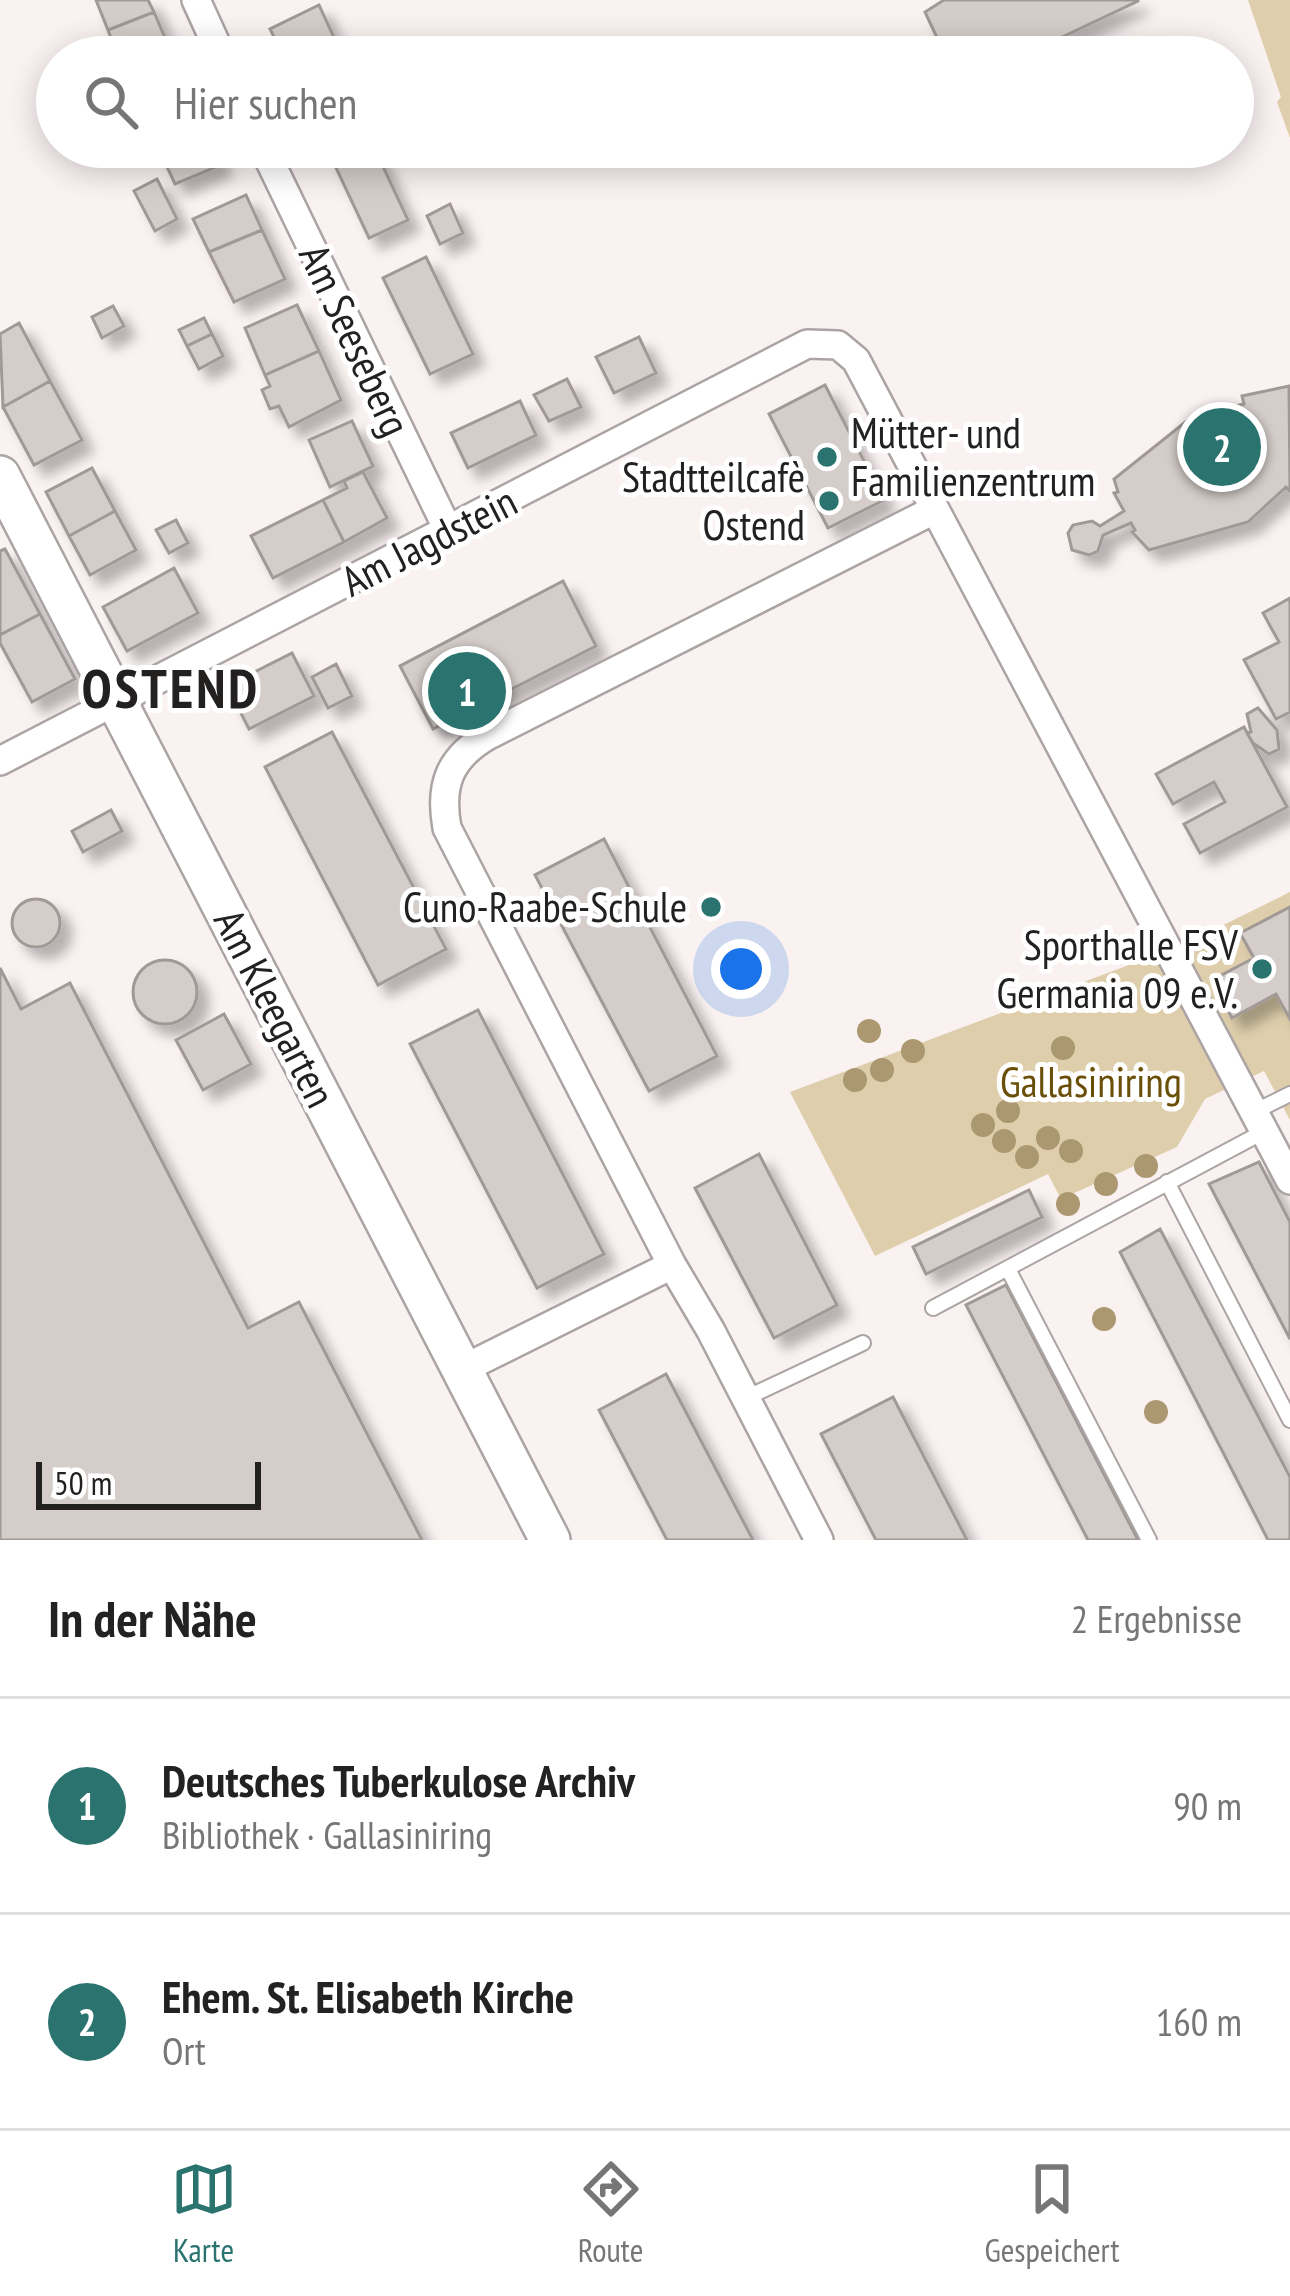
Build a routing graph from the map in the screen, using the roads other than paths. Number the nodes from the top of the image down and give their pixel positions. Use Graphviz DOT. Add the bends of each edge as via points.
graph roads {
  1 [pos="196,0"];
  2 [pos="212,36"];
  3 [pos="273,168"];
  4 [pos="0,476"];
  5 [pos="934,510"];
  6 [pos="449,532"];
  7 [pos="116,701"];
  8 [pos="0,761"];
  9 [pos="1290,1094"];
  10 [pos="1259,1122"];
  11 [pos="1290,1180"];
  12 [pos="1167,1183"];
  13 [pos="672,1265"];
  14 [pos="1008,1269"];
  15 [pos="933,1308"];
  16 [pos="862,1343"];
  17 [pos="461,1370"];
  18 [pos="746,1398"];
  19 [pos="1290,1420"];
  20 [pos="550,1540"];
  21 [pos="819,1540"];
  22 [pos="1149,1540"];
  1 -- 2 [label="street"];
  3 -- 6 [label="street, Am Seeseberg"];
  4 -- 7 [label="street, Am Kleegarten"];
  5 -- 6 [label="street, Am Jagdstein" via="856,360 838,345 807,344"];
  5 -- 10 [label="street"];
  5 -- 13 [label="street" via="487,736 457,758 446,779 447,828"];
  6 -- 7 [label="street, Am Jagdstein"];
  7 -- 8 [label="street, Am Jagdstein"];
  7 -- 17 [label="street, Am Kleegarten"];
  9 -- 10 [label="lane"];
  10 -- 11 [label="street"];
  10 -- 12 [label="lane"];
  12 -- 14 [label="lane"];
  12 -- 19 [label="lane"];
  13 -- 17 [label="street"];
  13 -- 18 [label="street"];
  14 -- 15 [label="lane"];
  14 -- 22 [label="lane"];
  16 -- 18 [label="lane"];
  17 -- 20 [label="street, Am Kleegarten"];
  18 -- 21 [label="street"];
}
